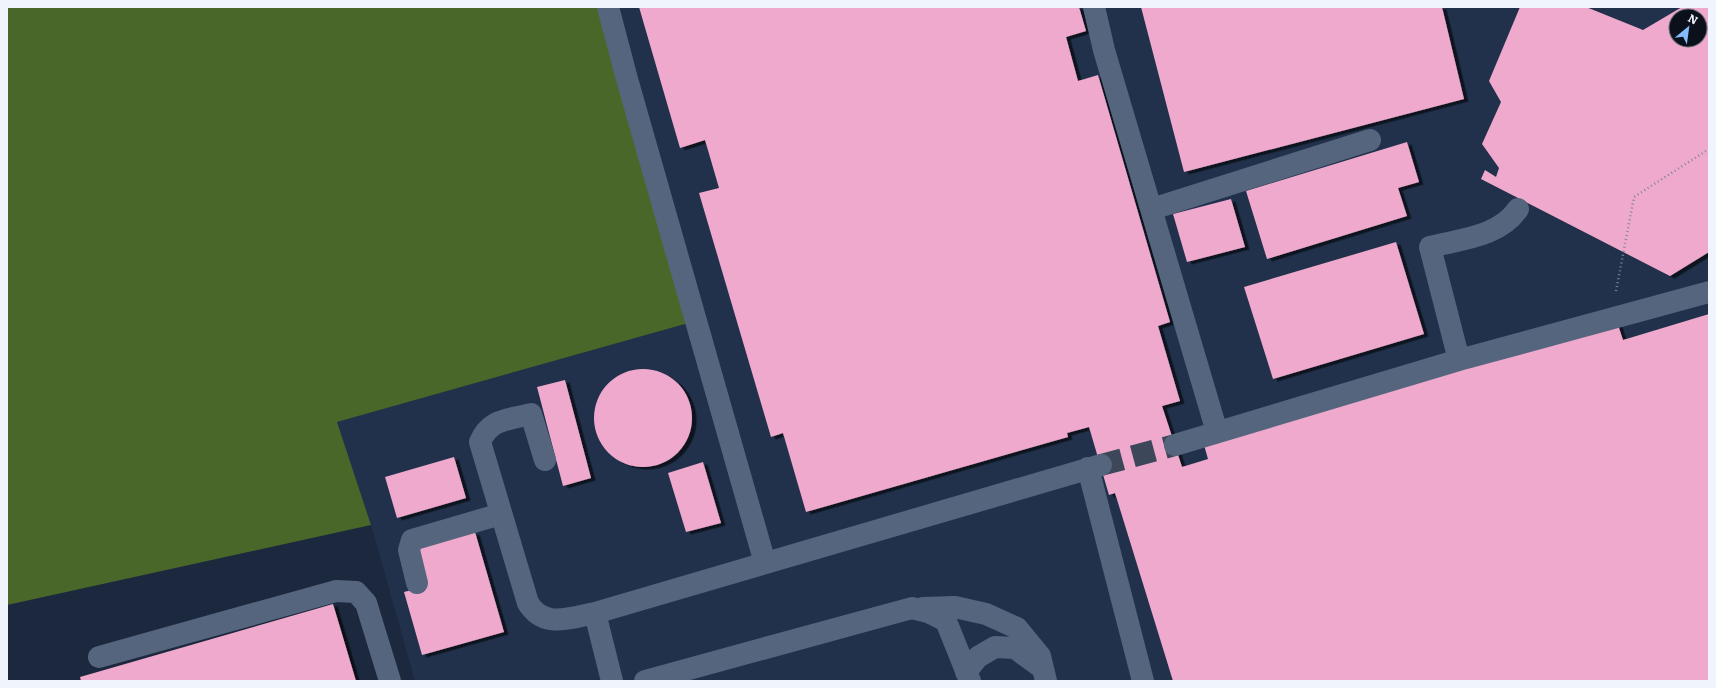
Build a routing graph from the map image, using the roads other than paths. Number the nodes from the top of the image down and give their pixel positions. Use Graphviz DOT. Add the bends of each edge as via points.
graph roads {
  1 [pos="608,7"];
  2 [pos="1094,7"];
  3 [pos="1370,140"];
  4 [pos="1152,209"];
  5 [pos="1518,209"];
  6 [pos="1709,292"];
  7 [pos="1459,360"];
  8 [pos="1217,432"];
  9 [pos="1175,445"];
  10 [pos="545,460"];
  11 [pos="502,514"];
  12 [pos="765,563"];
  13 [pos="416,583"];
  14 [pos="912,608"];
  15 [pos="595,613"];
  16 [pos="99,657"];
  17 [pos="1045,675"];
  18 [pos="968,676"];
  19 [pos="390,681"];
  20 [pos="612,681"];
  21 [pos="645,681"];
  22 [pos="1143,681"];
  1 -- 12 [label="street"];
  2 -- 4 [label="street" via="1104,50"];
  3 -- 4 [label="street"];
  4 -- 8 [label="street"];
  5 -- 7 [label="street" via="1512,218 1493,231 1430,247"];
  6 -- 7 [label="street"];
  7 -- 8 [label="street"];
  8 -- 9 [label="street"];
  10 -- 11 [label="street" via="532,414 492,424 484,432 480,442"];
  11 -- 13 [label="street" via="412,540 409,550"];
  11 -- 15 [label="street" via="528,603 533,612 545,619 557,620"];
  12 -- 15 [label="street"];
  12 -- 22 [label="street" via="1094,466"];
  14 -- 17 [label="street" via="956,607 986,614 1017,628 1040,656"];
  14 -- 18 [label="street" via="946,621"];
  14 -- 21 [label="street"];
  15 -- 20 [label="street"];
  16 -- 19 [label="street" via="336,591 356,592 366,603"];
  17 -- 18 [label="street" via="1015,648 995,648 978,657"];
}
